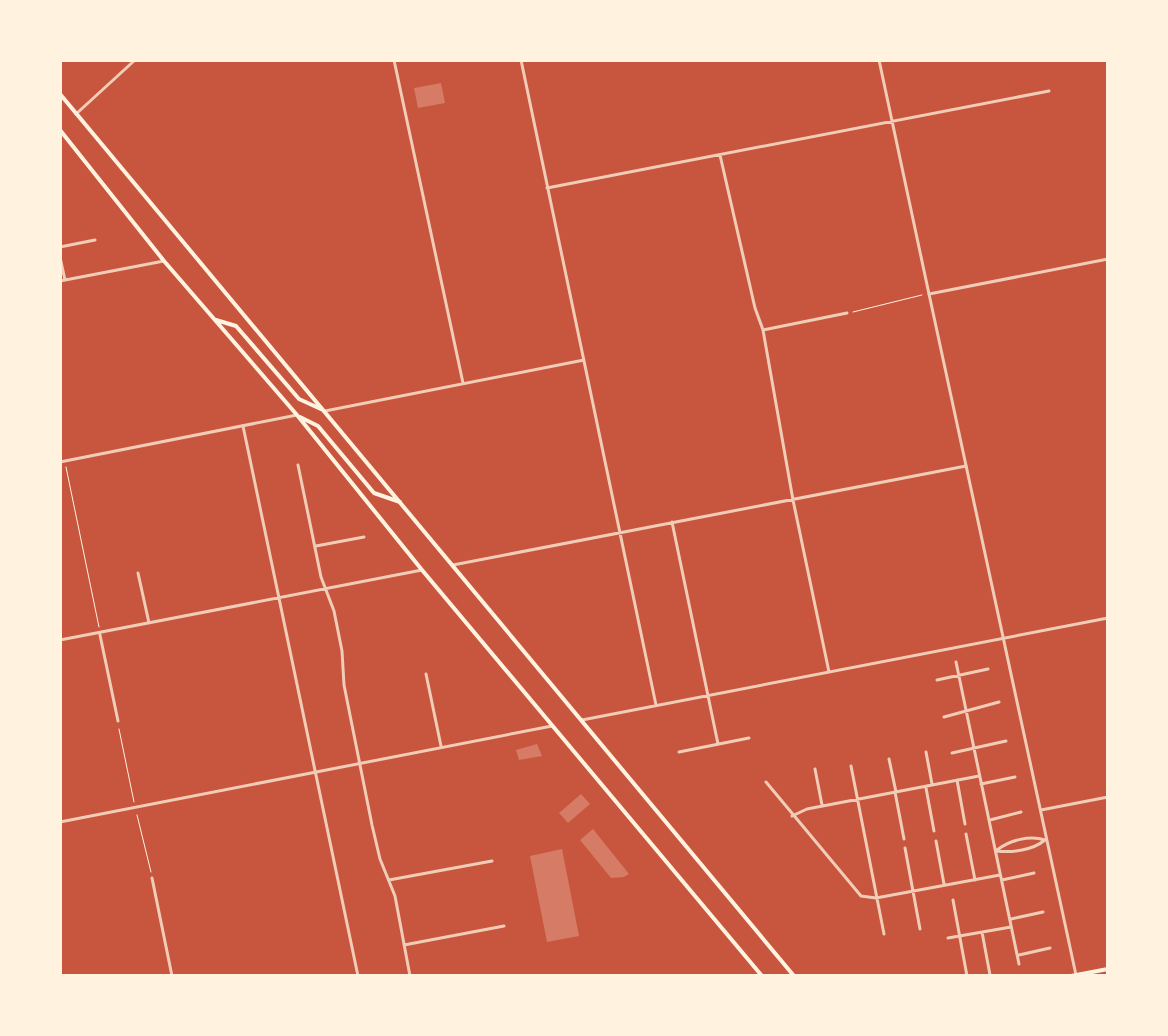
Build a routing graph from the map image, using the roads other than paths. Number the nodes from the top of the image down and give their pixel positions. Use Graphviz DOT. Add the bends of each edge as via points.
graph roads {
  1 [pos="135,60"];
  2 [pos="394,60"];
  3 [pos="521,60"];
  4 [pos="879,60"];
  5 [pos="1049,91"];
  6 [pos="60,94"];
  7 [pos="76,114"];
  8 [pos="892,122"];
  9 [pos="60,130"];
  10 [pos="720,155"];
  11 [pos="547,188"];
  12 [pos="95,240"];
  13 [pos="60,247"];
  14 [pos="60,257"];
  15 [pos="1108,259"];
  16 [pos="164,261"];
  17 [pos="62,280"];
  18 [pos="929,294"];
  19 [pos="847,313"];
  20 [pos="214,319"];
  21 [pos="763,330"];
  22 [pos="584,360"];
  23 [pos="463,383"];
  24 [pos="325,411"];
  25 [pos="297,415"];
  26 [pos="243,426"];
  27 [pos="62,462"];
  28 [pos="298,465"];
  29 [pos="966,466"];
  30 [pos="793,500"];
  31 [pos="401,502"];
  32 [pos="672,522"];
  33 [pos="620,533"];
  34 [pos="364,537"];
  35 [pos="315,547"];
  36 [pos="453,565"];
  37 [pos="422,570"];
  38 [pos="138,573"];
  39 [pos="325,589"];
  40 [pos="280,598"];
  41 [pos="1108,618"];
  42 [pos="149,623"];
  43 [pos="100,633"];
  44 [pos="1002,638"];
  45 [pos="60,640"];
  46 [pos="956,662"];
  47 [pos="988,669"];
  48 [pos="829,672"];
  49 [pos="426,674"];
  50 [pos="959,676"];
  51 [pos="937,680"];
  52 [pos="708,695"];
  53 [pos="999,702"];
  54 [pos="656,705"];
  55 [pos="966,709"];
  56 [pos="944,717"];
  57 [pos="582,720"];
  58 [pos="118,721"];
  59 [pos="552,726"];
  60 [pos="749,738"];
  61 [pos="1006,741"];
  62 [pos="718,744"];
  63 [pos="441,746"];
  64 [pos="973,748"];
  65 [pos="679,752"];
  66 [pos="926,752"];
  67 [pos="952,753"];
  68 [pos="889,759"];
  69 [pos="360,762"];
  70 [pos="851,766"];
  71 [pos="815,769"];
  72 [pos="315,771"];
  73 [pos="979,776"];
  74 [pos="1015,777"];
  75 [pos="957,780"];
  76 [pos="766,782"];
  77 [pos="981,784"];
  78 [pos="932,785"];
  79 [pos="926,786"];
  80 [pos="895,792"];
  81 [pos="1108,797"];
  82 [pos="857,800"];
  83 [pos="822,806"];
  84 [pos="1039,811"];
  85 [pos="1021,812"];
  86 [pos="792,816"];
  87 [pos="988,820"];
  88 [pos="60,822"];
  89 [pos="965,824"];
  90 [pos="934,831"];
  91 [pos="966,834"];
  92 [pos="904,839"];
  93 [pos="1045,840"];
  94 [pos="936,841"];
  95 [pos="905,848"];
  96 [pos="995,851"];
  97 [pos="492,861"];
  98 [pos="1034,873"];
  99 [pos="1000,875"];
  100 [pos="152,878"];
  101 [pos="389,880"];
  102 [pos="975,880"];
  103 [pos="1001,881"];
  104 [pos="944,885"];
  105 [pos="913,891"];
  106 [pos="876,898"];
  107 [pos="953,900"];
  108 [pos="1043,912"];
  109 [pos="1009,919"];
  110 [pos="504,926"];
  111 [pos="1011,927"];
  112 [pos="920,929"];
  113 [pos="982,932"];
  114 [pos="884,934"];
  115 [pos="960,936"];
  116 [pos="948,938"];
  117 [pos="404,945"];
  118 [pos="1050,948"];
  119 [pos="1017,955"];
  120 [pos="1019,964"];
  121 [pos="1108,969"];
  122 [pos="990,975"];
  123 [pos="172,976"];
  124 [pos="358,976"];
  125 [pos="410,976"];
  126 [pos="762,976"];
  127 [pos="794,976"];
  128 [pos="967,976"];
  129 [pos="1075,976"];
  1 -- 7 [label="street"];
  2 -- 23 [label="street"];
  3 -- 11 [label="street"];
  4 -- 8 [label="street"];
  5 -- 8 [label="street"];
  6 -- 7 [label="main road"];
  7 -- 24 [label="main road"];
  8 -- 10 [label="street"];
  8 -- 18 [label="street"];
  9 -- 16 [label="main road"];
  10 -- 11 [label="street"];
  10 -- 21 [label="street"];
  11 -- 22 [label="street"];
  12 -- 13 [label="street"];
  14 -- 17 [label="street"];
  15 -- 18 [label="street"];
  16 -- 17 [label="street"];
  16 -- 20 [label="main road"];
  18 -- 29 [label="street"];
  19 -- 21 [label="street"];
  20 -- 24 [label="main road" via="236,326 299,399"];
  20 -- 25 [label="main road"];
  21 -- 30 [label="street"];
  22 -- 23 [label="street"];
  22 -- 33 [label="street"];
  23 -- 24 [label="street"];
  24 -- 31 [label="main road"];
  25 -- 26 [label="street"];
  25 -- 31 [label="main road" via="318,426 374,493"];
  25 -- 37 [label="main road"];
  26 -- 27 [label="street"];
  26 -- 40 [label="street"];
  28 -- 35 [label="street"];
  29 -- 30 [label="street"];
  29 -- 44 [label="street"];
  30 -- 32 [label="street"];
  30 -- 48 [label="street"];
  31 -- 36 [label="main road"];
  32 -- 33 [label="street"];
  32 -- 52 [label="street"];
  33 -- 36 [label="street"];
  33 -- 54 [label="street"];
  34 -- 35 [label="street"];
  35 -- 39 [label="street"];
  36 -- 57 [label="main road"];
  37 -- 39 [label="street"];
  37 -- 59 [label="main road"];
  38 -- 42 [label="street"];
  39 -- 40 [label="street"];
  39 -- 69 [label="street" via="334,611"];
  40 -- 42 [label="street"];
  40 -- 72 [label="street"];
  41 -- 44 [label="street"];
  42 -- 43 [label="street"];
  43 -- 45 [label="street"];
  43 -- 58 [label="street"];
  44 -- 48 [label="street"];
  44 -- 84 [label="street"];
  46 -- 50 [label="street"];
  47 -- 50 [label="street"];
  48 -- 52 [label="street"];
  49 -- 63 [label="street"];
  50 -- 51 [label="street"];
  50 -- 55 [label="street"];
  52 -- 54 [label="street"];
  52 -- 62 [label="street"];
  53 -- 55 [label="street"];
  54 -- 57 [label="street"];
  55 -- 56 [label="street"];
  55 -- 64 [label="street"];
  57 -- 127 [label="main road"];
  59 -- 63 [label="street"];
  59 -- 126 [label="main road"];
  60 -- 62 [label="street"];
  61 -- 64 [label="street"];
  62 -- 65 [label="street"];
  63 -- 69 [label="street"];
  64 -- 67 [label="street"];
  64 -- 73 [label="street"];
  66 -- 78 [label="street"];
  68 -- 80 [label="street"];
  69 -- 72 [label="street"];
  69 -- 101 [label="street" via="377,848"];
  70 -- 82 [label="street"];
  71 -- 83 [label="street"];
  72 -- 88 [label="street"];
  72 -- 124 [label="street"];
  73 -- 75 [label="street"];
  73 -- 77 [label="street"];
  74 -- 77 [label="street"];
  75 -- 78 [label="street"];
  75 -- 89 [label="street"];
  76 -- 86 [label="street"];
  77 -- 87 [label="street"];
  78 -- 79 [label="street"];
  79 -- 80 [label="street"];
  79 -- 90 [label="street"];
  80 -- 82 [label="street"];
  80 -- 92 [label="street"];
  81 -- 84 [label="street"];
  82 -- 83 [label="street"];
  82 -- 106 [label="street"];
  83 -- 86 [label="street"];
  84 -- 93 [label="street"];
  85 -- 87 [label="street"];
  86 -- 106 [label="street" via="856,893"];
  87 -- 96 [label="street"];
  91 -- 102 [label="street"];
  93 -- 96 [label="street" via="1038,846"];
  93 -- 96 [label="street" via="1035,836"];
  93 -- 129 [label="street"];
  94 -- 104 [label="street"];
  95 -- 105 [label="street"];
  96 -- 99 [label="street"];
  97 -- 101 [label="street"];
  98 -- 103 [label="street"];
  99 -- 102 [label="street"];
  99 -- 103 [label="street"];
  100 -- 123 [label="street"];
  101 -- 117 [label="street"];
  102 -- 104 [label="street"];
  103 -- 109 [label="street"];
  104 -- 105 [label="street"];
  105 -- 106 [label="street"];
  105 -- 112 [label="street"];
  106 -- 114 [label="street"];
  107 -- 115 [label="street"];
  108 -- 109 [label="street"];
  109 -- 111 [label="street"];
  110 -- 117 [label="street"];
  111 -- 113 [label="street"];
  111 -- 119 [label="street"];
  113 -- 115 [label="street"];
  113 -- 122 [label="street"];
  115 -- 116 [label="street"];
  115 -- 128 [label="street"];
  117 -- 125 [label="street"];
  118 -- 119 [label="street"];
  119 -- 120 [label="street"];
  121 -- 129 [label="main road"];
}
